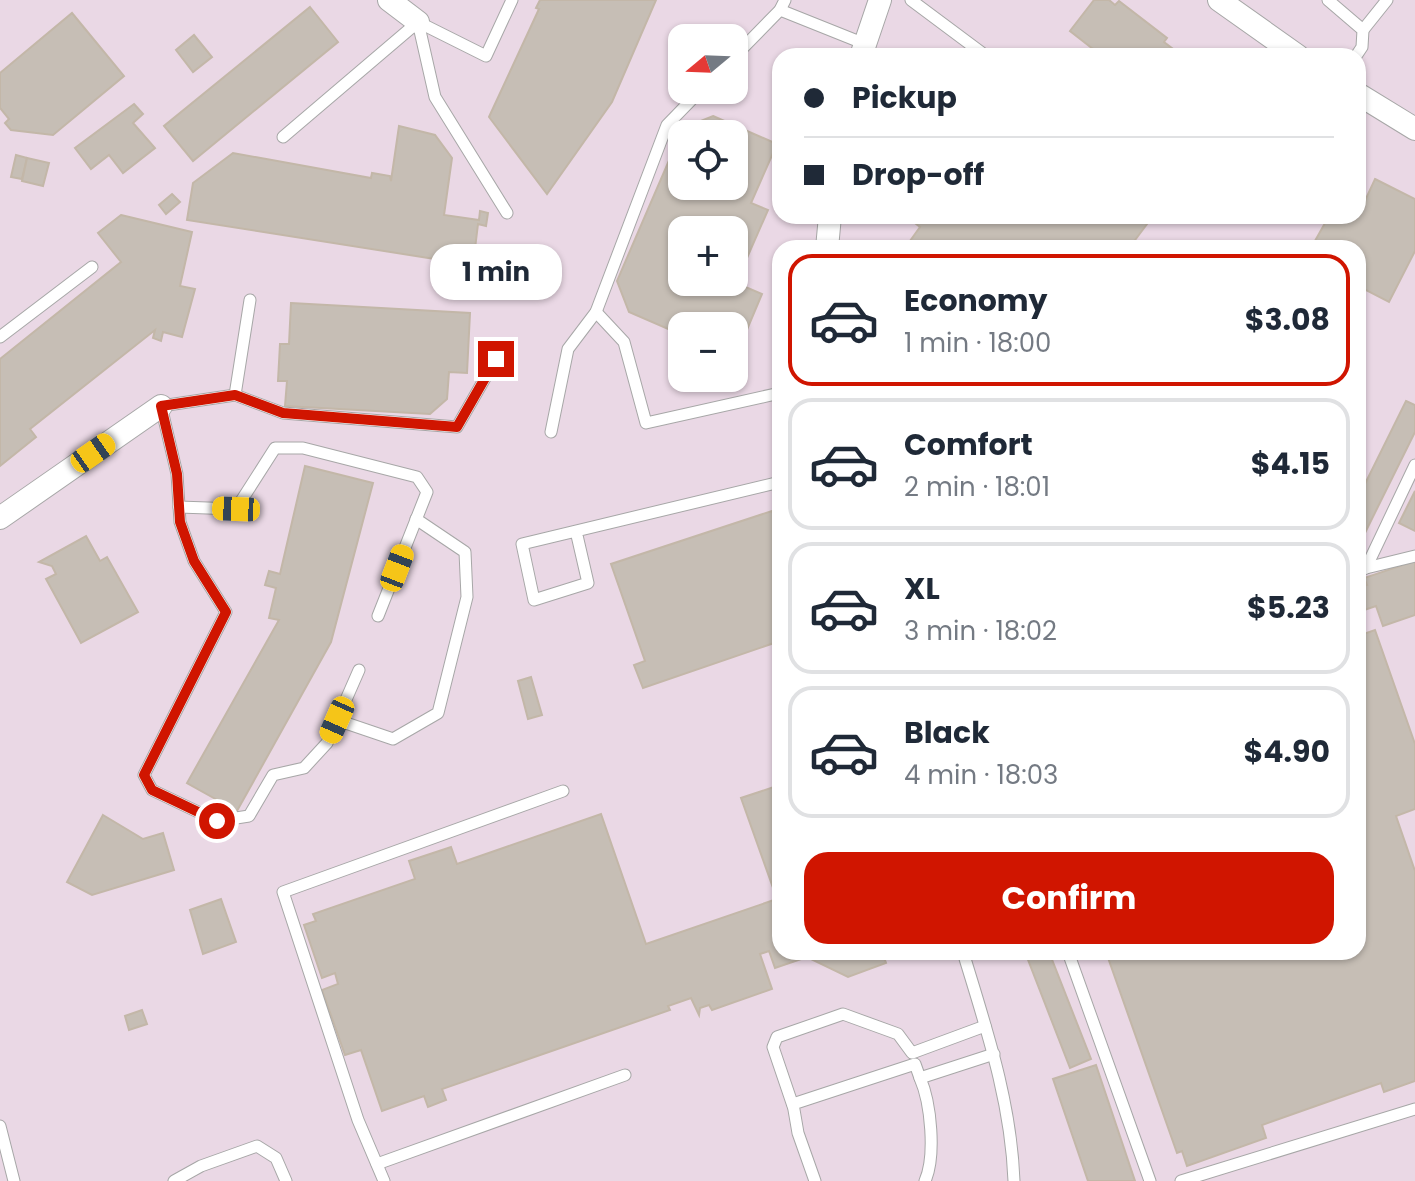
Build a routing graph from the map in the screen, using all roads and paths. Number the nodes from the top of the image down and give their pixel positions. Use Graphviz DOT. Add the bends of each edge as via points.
graph roads {
  1 [pos="389,0"];
  2 [pos="512,0"];
  3 [pos="880,0"];
  4 [pos="911,0"];
  5 [pos="1219,0"];
  6 [pos="1328,0"];
  7 [pos="1387,0"];
  8 [pos="783,5"];
  9 [pos="418,22"];
  10 [pos="1363,30"];
  11 [pos="748,42"];
  12 [pos="859,48"];
  13 [pos="864,48"];
  14 [pos="975,48"];
  15 [pos="1287,48"];
  16 [pos="1361,48"];
  17 [pos="1366,99"];
  18 [pos="687,104"];
  19 [pos="1415,129"];
  20 [pos="283,137"];
  21 [pos="507,213"];
  22 [pos="92,267"];
  23 [pos="250,300"];
  24 [pos="596,312"];
  25 [pos="0,337"];
  26 [pos="496,359"];
  27 [pos="235,395"];
  28 [pos="772,395"];
  29 [pos="161,406"];
  30 [pos="551,432"];
  31 [pos="1415,465"];
  32 [pos="772,484"];
  33 [pos="179,507"];
  34 [pos="1,516"];
  35 [pos="416,519"];
  36 [pos="576,531"];
  37 [pos="1415,556"];
  38 [pos="1366,561"];
  39 [pos="1366,568"];
  40 [pos="378,616"];
  41 [pos="359,670"];
  42 [pos="337,720"];
  43 [pos="563,791"];
  44 [pos="965,960"];
  45 [pos="1071,960"];
  46 [pos="985,1026"];
  47 [pos="994,1054"];
  48 [pos="913,1058"];
  49 [pos="625,1075"];
  50 [pos="920,1078"];
  51 [pos="793,1106"];
  52 [pos="1415,1109"];
  53 [pos="0,1126"];
  54 [pos="377,1164"];
  55 [pos="14,1181"];
  56 [pos="174,1181"];
  57 [pos="286,1181"];
  58 [pos="384,1181"];
  59 [pos="815,1181"];
  60 [pos="925,1181"];
  61 [pos="1014,1181"];
  62 [pos="1150,1181"];
  63 [pos="1181,1181"];
  1 -- 9 [label="street"];
  2 -- 9 [label="lane" via="486,56"];
  3 -- 13 [label="street"];
  4 -- 14 [label="lane"];
  5 -- 15 [label="street"];
  6 -- 10 [label="lane"];
  7 -- 10 [label="lane"];
  8 -- 11 [label="lane"];
  8 -- 12 [label="lane"];
  9 -- 20 [label="lane"];
  9 -- 21 [label="lane" via="435,97"];
  10 -- 16 [label="lane"];
  17 -- 19 [label="street"];
  18 -- 24 [label="lane" via="667,125"];
  22 -- 25 [label="lane"];
  23 -- 27 [label="lane"];
  24 -- 28 [label="lane" via="624,342 646,423"];
  24 -- 30 [label="lane" via="568,349"];
  26 -- 27 [label="lane" via="457,427 283,413"];
  27 -- 29 [label="lane"];
  29 -- 33 [label="lane"];
  29 -- 34 [label="street"];
  31 -- 38 [label="lane"];
  32 -- 36 [label="lane"];
  33 -- 35 [label="lane" via="236,509 275,448 303,448 417,477 427,492"];
  33 -- 42 [label="lane" via="194,561 226,612 144,775 152,790 217,821 249,816 273,775 304,768 327,743"];
  35 -- 40 [label="lane"];
  35 -- 42 [label="lane" via="465,552 467,597 438,713 393,739"];
  36 -- 36 [label="lane" via="588,583 534,600 522,544"];
  37 -- 39 [label="lane"];
  41 -- 42 [label="lane"];
  43 -- 54 [label="lane" via="283,892"];
  44 -- 46 [label="lane"];
  45 -- 62 [label="lane"];
  46 -- 47 [label="lane"];
  46 -- 48 [label="lane"];
  47 -- 50 [label="lane"];
  47 -- 61 [label="lane" via="1013,1137"];
  48 -- 50 [label="lane"];
  48 -- 51 [label="lane"];
  48 -- 51 [label="lane" via="898,1034 843,1014 777,1037 773,1047"];
  49 -- 54 [label="lane"];
  50 -- 60 [label="lane" via="930,1143"];
  51 -- 59 [label="lane"];
  52 -- 63 [label="lane"];
  53 -- 55 [label="lane"];
  54 -- 58 [label="lane"];
  56 -- 57 [label="lane" via="257,1146 276,1158"];
}
